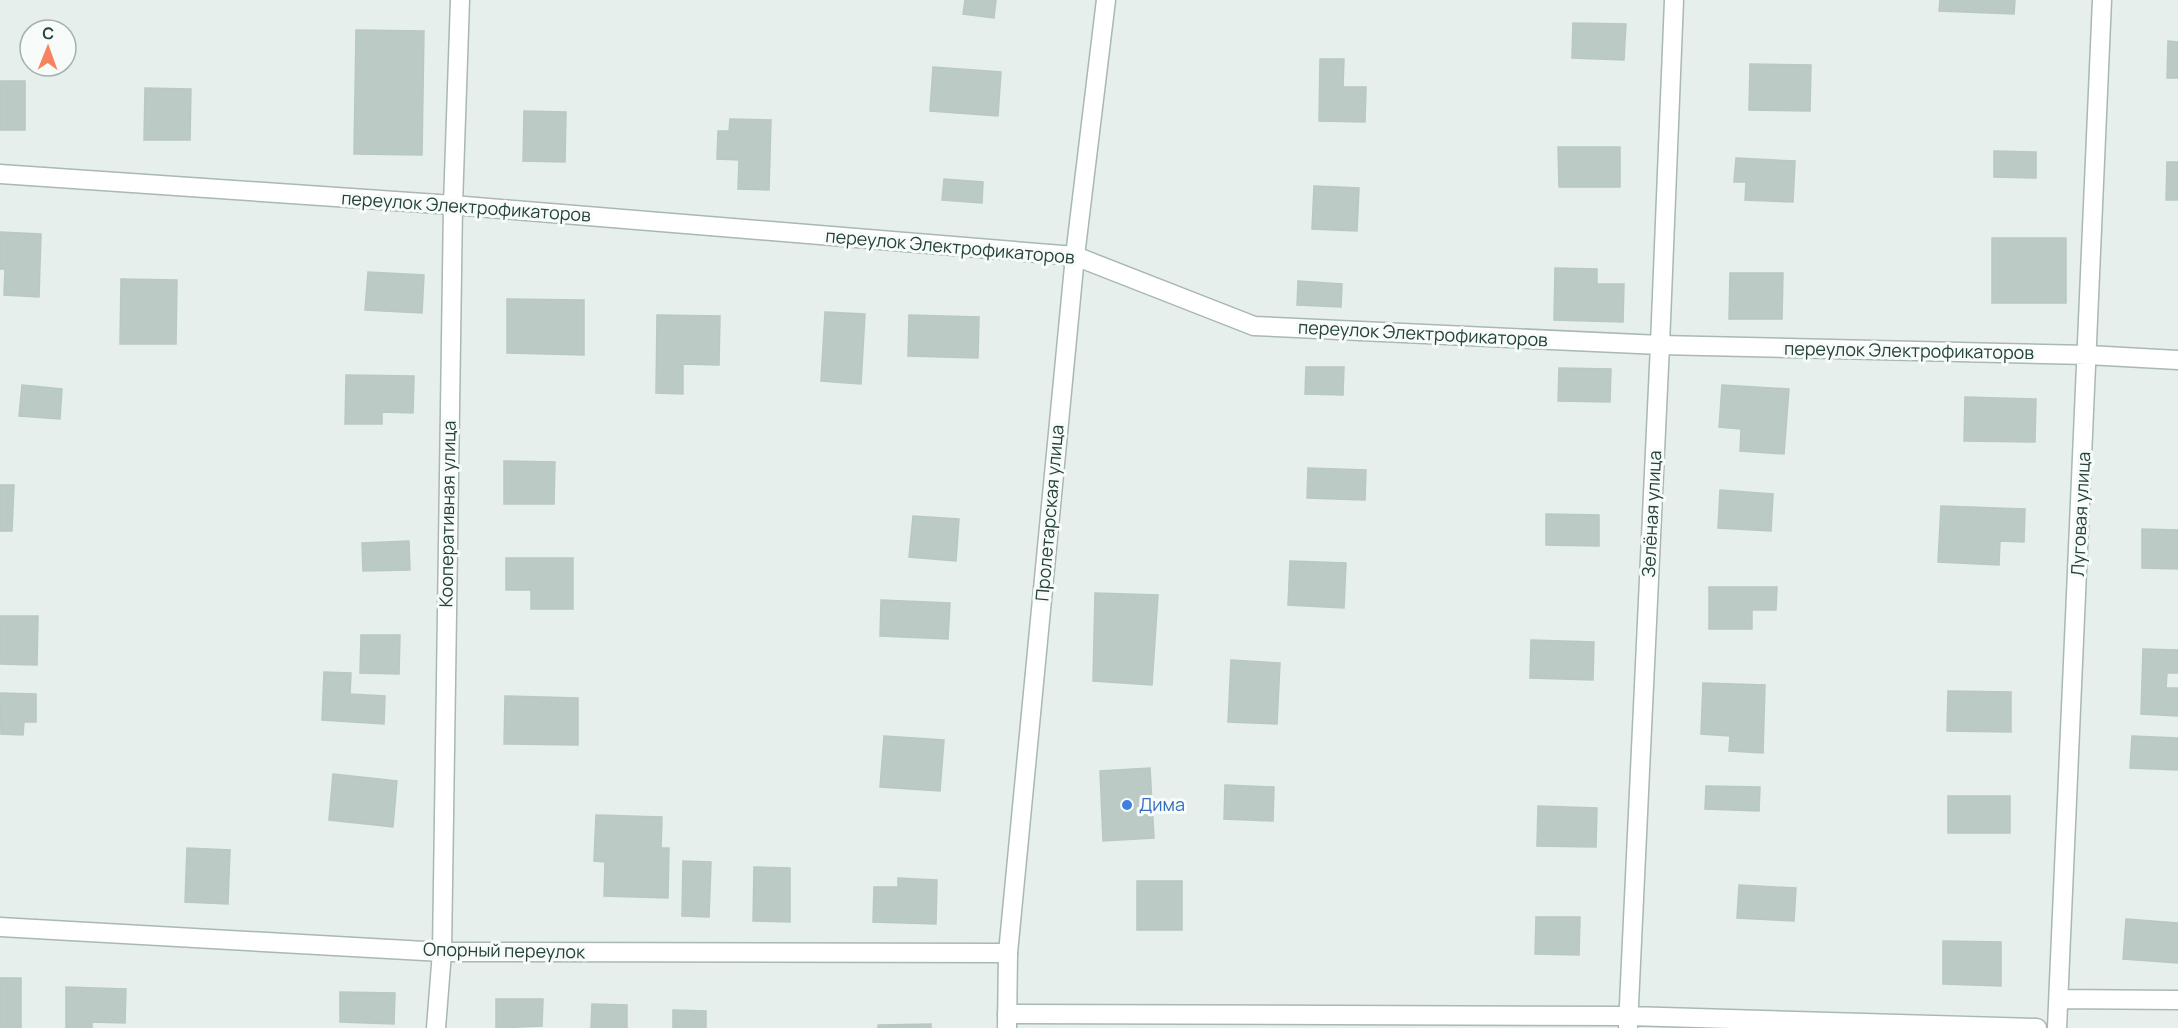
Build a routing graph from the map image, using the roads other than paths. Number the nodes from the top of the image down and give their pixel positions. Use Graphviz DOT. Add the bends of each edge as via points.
graph roads {
  1 [pos="460,0"];
  2 [pos="1106,0"];
  3 [pos="1674,0"];
  4 [pos="2102,0"];
  5 [pos="0,174"];
  6 [pos="453,205"];
  7 [pos="1075,256"];
  8 [pos="1660,345"];
  9 [pos="2088,355"];
  10 [pos="2178,360"];
  11 [pos="0,927"];
  12 [pos="442,952"];
  13 [pos="1008,953"];
  14 [pos="2059,999"];
  15 [pos="2178,1000"];
  16 [pos="1007,1021"];
  17 [pos="1628,1022"];
  18 [pos="436,1028"];
  19 [pos="2037,1028"];
  20 [pos="2057,1028"];
  1 -- 6 [label="street, Кооперативная улица"];
  2 -- 7 [label="street, Пролетарская улица"];
  3 -- 8 [label="street, Зелёная улица"];
  4 -- 9 [label="street, Луговая улица"];
  5 -- 6 [label="street, переулок Электрофикаторов"];
  6 -- 7 [label="street, переулок Электрофикаторов"];
  6 -- 12 [label="street, Кооперативная улица"];
  7 -- 8 [label="street, переулок Электрофикаторов" via="1254,326"];
  7 -- 13 [label="street, Пролетарская улица"];
  8 -- 9 [label="street, переулок Электрофикаторов"];
  8 -- 17 [label="street, Зелёная улица"];
  9 -- 10 [label="street, переулок Электрофикаторов"];
  9 -- 14 [label="street, Луговая улица"];
  11 -- 12 [label="street, Опорный переулок"];
  12 -- 13 [label="street, Опорный переулок"];
  12 -- 18 [label="street, Кооперативная улица"];
  13 -- 16 [label="street, Пролетарская улица"];
  14 -- 15 [label="street"];
  14 -- 20 [label="street, Луговая улица"];
  16 -- 17 [label="street"];
  17 -- 19 [label="street"];
}
